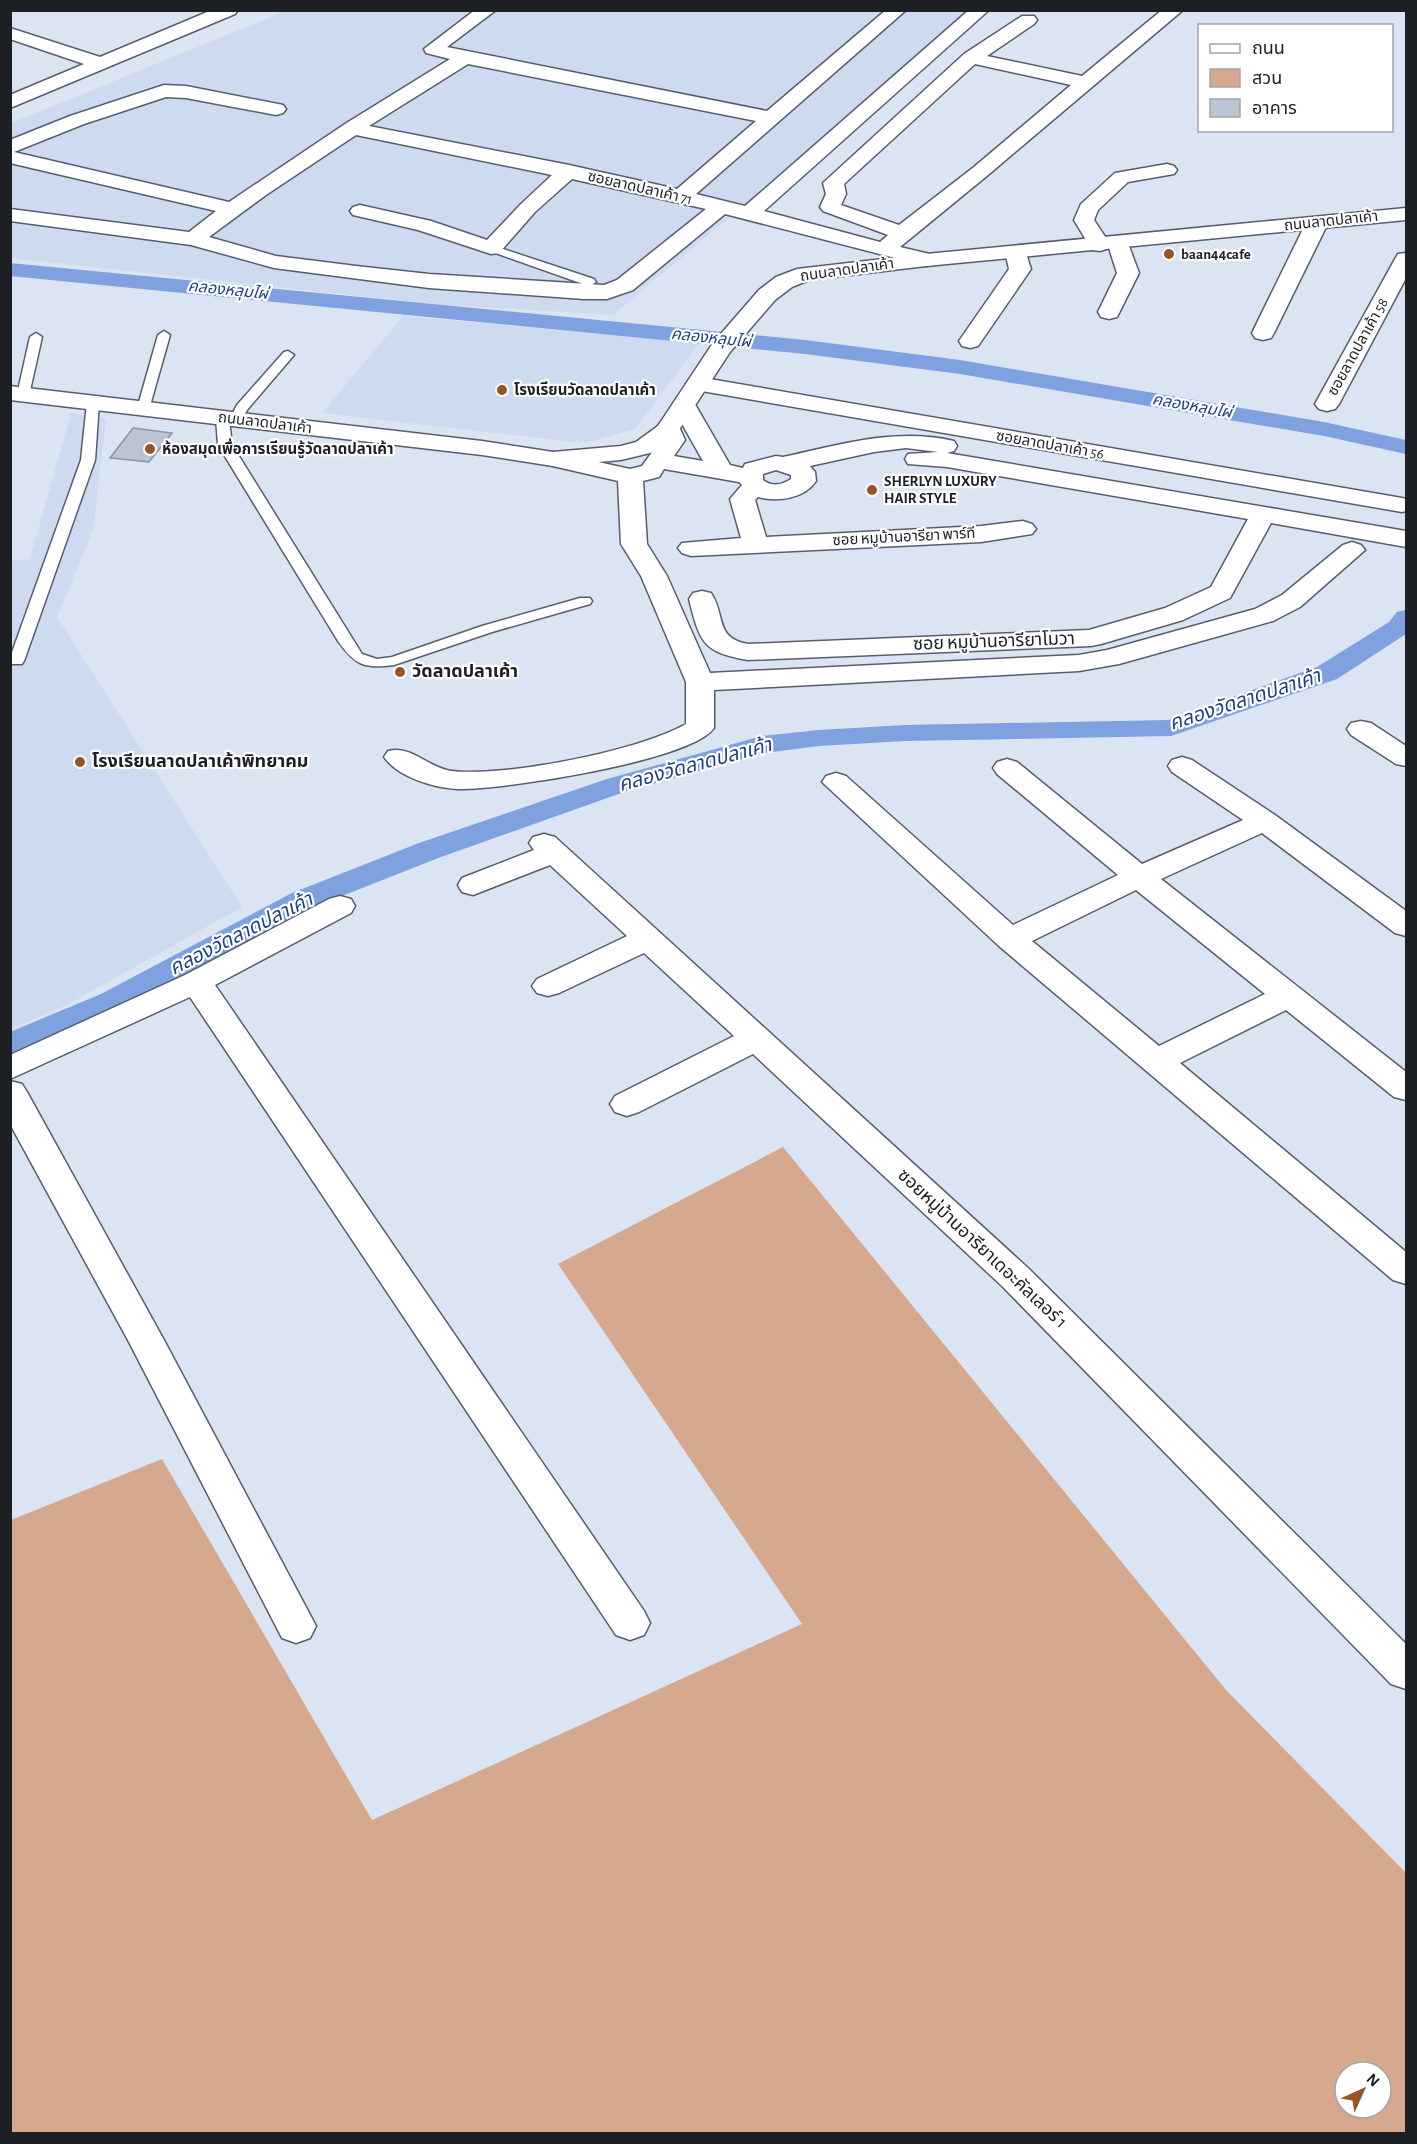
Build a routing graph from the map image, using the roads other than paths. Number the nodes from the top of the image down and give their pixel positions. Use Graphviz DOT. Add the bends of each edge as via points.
graph roads {
  1 [pos="487,10"];
  2 [pos="980,10"];
  3 [pos="1174,10"];
  4 [pos="226,11"];
  5 [pos="872,12"];
  6 [pos="894,13"];
  7 [pos="1028,20"];
  8 [pos="10,33"];
  9 [pos="465,58"];
  10 [pos="970,58"];
  11 [pos="102,64"];
  12 [pos="1084,82"];
  13 [pos="10,102"];
  14 [pos="276,109"];
  15 [pos="771,118"];
  16 [pos="352,128"];
  17 [pos="10,147"];
  18 [pos="10,157"];
  19 [pos="1167,170"];
  20 [pos="569,171"];
  21 [pos="681,196"];
  22 [pos="721,207"];
  23 [pos="232,208"];
  24 [pos="360,211"];
  25 [pos="749,214"];
  26 [pos="1407,214"];
  27 [pos="10,215"];
  28 [pos="1317,223"];
  29 [pos="901,233"];
  30 [pos="193,239"];
  31 [pos="1109,244"];
  32 [pos="491,248"];
  33 [pos="886,249"];
  34 [pos="1016,252"];
  35 [pos="1407,259"];
  36 [pos="926,260"];
  37 [pos="590,282"];
  38 [pos="1109,312"];
  39 [pos="1263,333"];
  40 [pos="164,335"];
  41 [pos="36,337"];
  42 [pos="969,341"];
  43 [pos="288,355"];
  44 [pos="698,384"];
  45 [pos="17,394"];
  46 [pos="93,403"];
  47 [pos="1327,404"];
  48 [pos="684,406"];
  49 [pos="143,409"];
  50 [pos="228,419"];
  51 [pos="669,427"];
  52 [pos="554,459"];
  53 [pos="658,461"];
  54 [pos="794,470"];
  55 [pos="721,472"];
  56 [pos="630,477"];
  57 [pos="767,505"];
  58 [pos="1263,514"];
  59 [pos="1404,515"];
  60 [pos="1023,529"];
  61 [pos="1407,539"];
  62 [pos="756,544"];
  63 [pos="691,548"];
  64 [pos="1352,550"];
  65 [pos="702,598"];
  66 [pos="585,601"];
  67 [pos="18,661"];
  68 [pos="700,682"];
  69 [pos="1361,729"];
  70 [pos="398,758"];
  71 [pos="1407,758"];
  72 [pos="1182,766"];
  73 [pos="1007,768"];
  74 [pos="836,782"];
  75 [pos="1265,821"];
  76 [pos="1139,877"];
  77 [pos="473,885"];
  78 [pos="340,906"];
  79 [pos="1407,926"];
  80 [pos="647,939"];
  81 [pos="1010,939"];
  82 [pos="196,982"];
  83 [pos="548,986"];
  84 [pos="1289,995"];
  85 [pos="756,1039"];
  86 [pos="1156,1061"];
  87 [pos="10,1068"];
  88 [pos="1407,1089"];
  89 [pos="10,1092"];
  90 [pos="627,1104"];
  91 [pos="1407,1271"];
  92 [pos="630,1623"];
  93 [pos="296,1626"];
  94 [pos="1407,1671"];
  1 -- 9 [label="street" via="433,47"];
  2 -- 25 [label="street"];
  3 -- 12 [label="street"];
  4 -- 11 [label="street"];
  5 -- 6 [label="street"];
  6 -- 15 [label="street"];
  7 -- 10 [label="street"];
  8 -- 11 [label="street"];
  9 -- 15 [label="street"];
  9 -- 16 [label="street"];
  10 -- 12 [label="street"];
  10 -- 29 [label="street" via="833,183 836,194 832,209"];
  11 -- 13 [label="street"];
  12 -- 29 [label="street"];
  14 -- 17 [label="street" via="164,91"];
  15 -- 21 [label="street"];
  16 -- 20 [label="street, ซอยลาดปลาเค้า 71"];
  16 -- 23 [label="street"];
  18 -- 23 [label="street"];
  19 -- 31 [label="street" via="1122,177 1088,208 1084,220"];
  20 -- 21 [label="street, ซอยลาดปลาเค้า 71"];
  20 -- 32 [label="street"];
  21 -- 22 [label="street, ซอยลาดปลาเค้า 71"];
  22 -- 25 [label="street, ซอยลาดปลาเค้า 71"];
  22 -- 30 [label="street" via="625,285 607,292 356,273 274,262"];
  23 -- 30 [label="street"];
  24 -- 32 [label="street" via="424,225"];
  25 -- 33 [label="street, ซอยลาดปลาเค้า 71"];
  26 -- 28 [label="street, ถนนลาดปลาเค้า"];
  27 -- 30 [label="street"];
  28 -- 31 [label="street, ถนนลาดปลาเค้า"];
  28 -- 39 [label="street"];
  29 -- 33 [label="street"];
  31 -- 34 [label="street, ถนนลาดปลาเค้า"];
  31 -- 38 [label="street" via="1128,273"];
  32 -- 37 [label="lane"];
  33 -- 36 [label="street, ซอยลาดปลาเค้า 71"];
  34 -- 36 [label="street, ถนนลาดปลาเค้า"];
  34 -- 42 [label="street" via="1020,269"];
  35 -- 47 [label="street, ซอยลาดปลาเค้า 58"];
  36 -- 44 [label="street, ถนนลาดปลาเค้า" via="793,277 767,295 721,348"];
  40 -- 49 [label="lane"];
  41 -- 45 [label="lane"];
  43 -- 50 [label="lane"];
  44 -- 48 [label="street, ถนนลาดปลาเค้า"];
  44 -- 59 [label="street, ซอยลาดปลาเค้า 56"];
  45 -- 46 [label="street, ถนนลาดปลาเค้า"];
  46 -- 49 [label="street, ถนนลาดปลาเค้า"];
  46 -- 67 [label="lane" via="87,460"];
  48 -- 51 [label="street, ถนนลาดปลาเค้า"];
  48 -- 55 [label="street"];
  49 -- 50 [label="street, ถนนลาดปลาเค้า"];
  50 -- 52 [label="street, ถนนลาดปลาเค้า"];
  50 -- 66 [label="lane" via="225,445 357,657 377,663 394,661"];
  51 -- 52 [label="street, ถนนลาดปลาเค้า" via="645,447"];
  51 -- 53 [label="street" via="674,440"];
  52 -- 56 [label="street"];
  53 -- 55 [label="street"];
  53 -- 56 [label="street" via="650,472"];
  54 -- 57 [label="street" via="760,466 750,472"];
  54 -- 58 [label="street" via="898,458 947,460"];
  54 -- 59 [label="street" via="874,445 906,441"];
  55 -- 57 [label="street"];
  56 -- 68 [label="street" via="634,544 654,576"];
  57 -- 60 [label="street, ซอย หมูบ้านอารียา พาร์ที" via="981,534"];
  57 -- 62 [label="street, ซอย หมูบ้านอารียา พาร์ที"];
  57 -- 62 [label="street" via="742,499"];
  58 -- 61 [label="street"];
  58 -- 65 [label="street, ซอย หมูบ้านอารียาโมวา" via="1221,592 1174,614 1091,638 748,652 719,644"];
  62 -- 63 [label="street, ซอย หมูบ้านอารียา พาร์ที"];
  64 -- 68 [label="street" via="1292,601 1264,615 1109,658 1079,663"];
  68 -- 70 [label="street" via="700,728 677,740 578,768 456,780 421,772"];
  69 -- 71 [label="street"];
  72 -- 75 [label="street"];
  73 -- 76 [label="street"];
  74 -- 81 [label="street"];
  75 -- 76 [label="street"];
  75 -- 79 [label="street"];
  76 -- 81 [label="street"];
  76 -- 84 [label="street"];
  77 -- 80 [label="street, ซอยหมู่บ้านอารียาเดอะคัลเลอร์ 1" via="549,848"];
  78 -- 82 [label="street"];
  80 -- 83 [label="street"];
  80 -- 85 [label="street, ซอยหมู่บ้านอารียาเดอะคัลเลอร์ 1"];
  81 -- 86 [label="street"];
  82 -- 87 [label="street"];
  82 -- 92 [label="street"];
  84 -- 86 [label="street"];
  84 -- 88 [label="street"];
  85 -- 90 [label="street"];
  85 -- 94 [label="street, ซอยหมู่บ้านอารียาเดอะคัลเลอร์ 1" via="1015,1277"];
  86 -- 91 [label="street"];
  89 -- 93 [label="street"];
}
